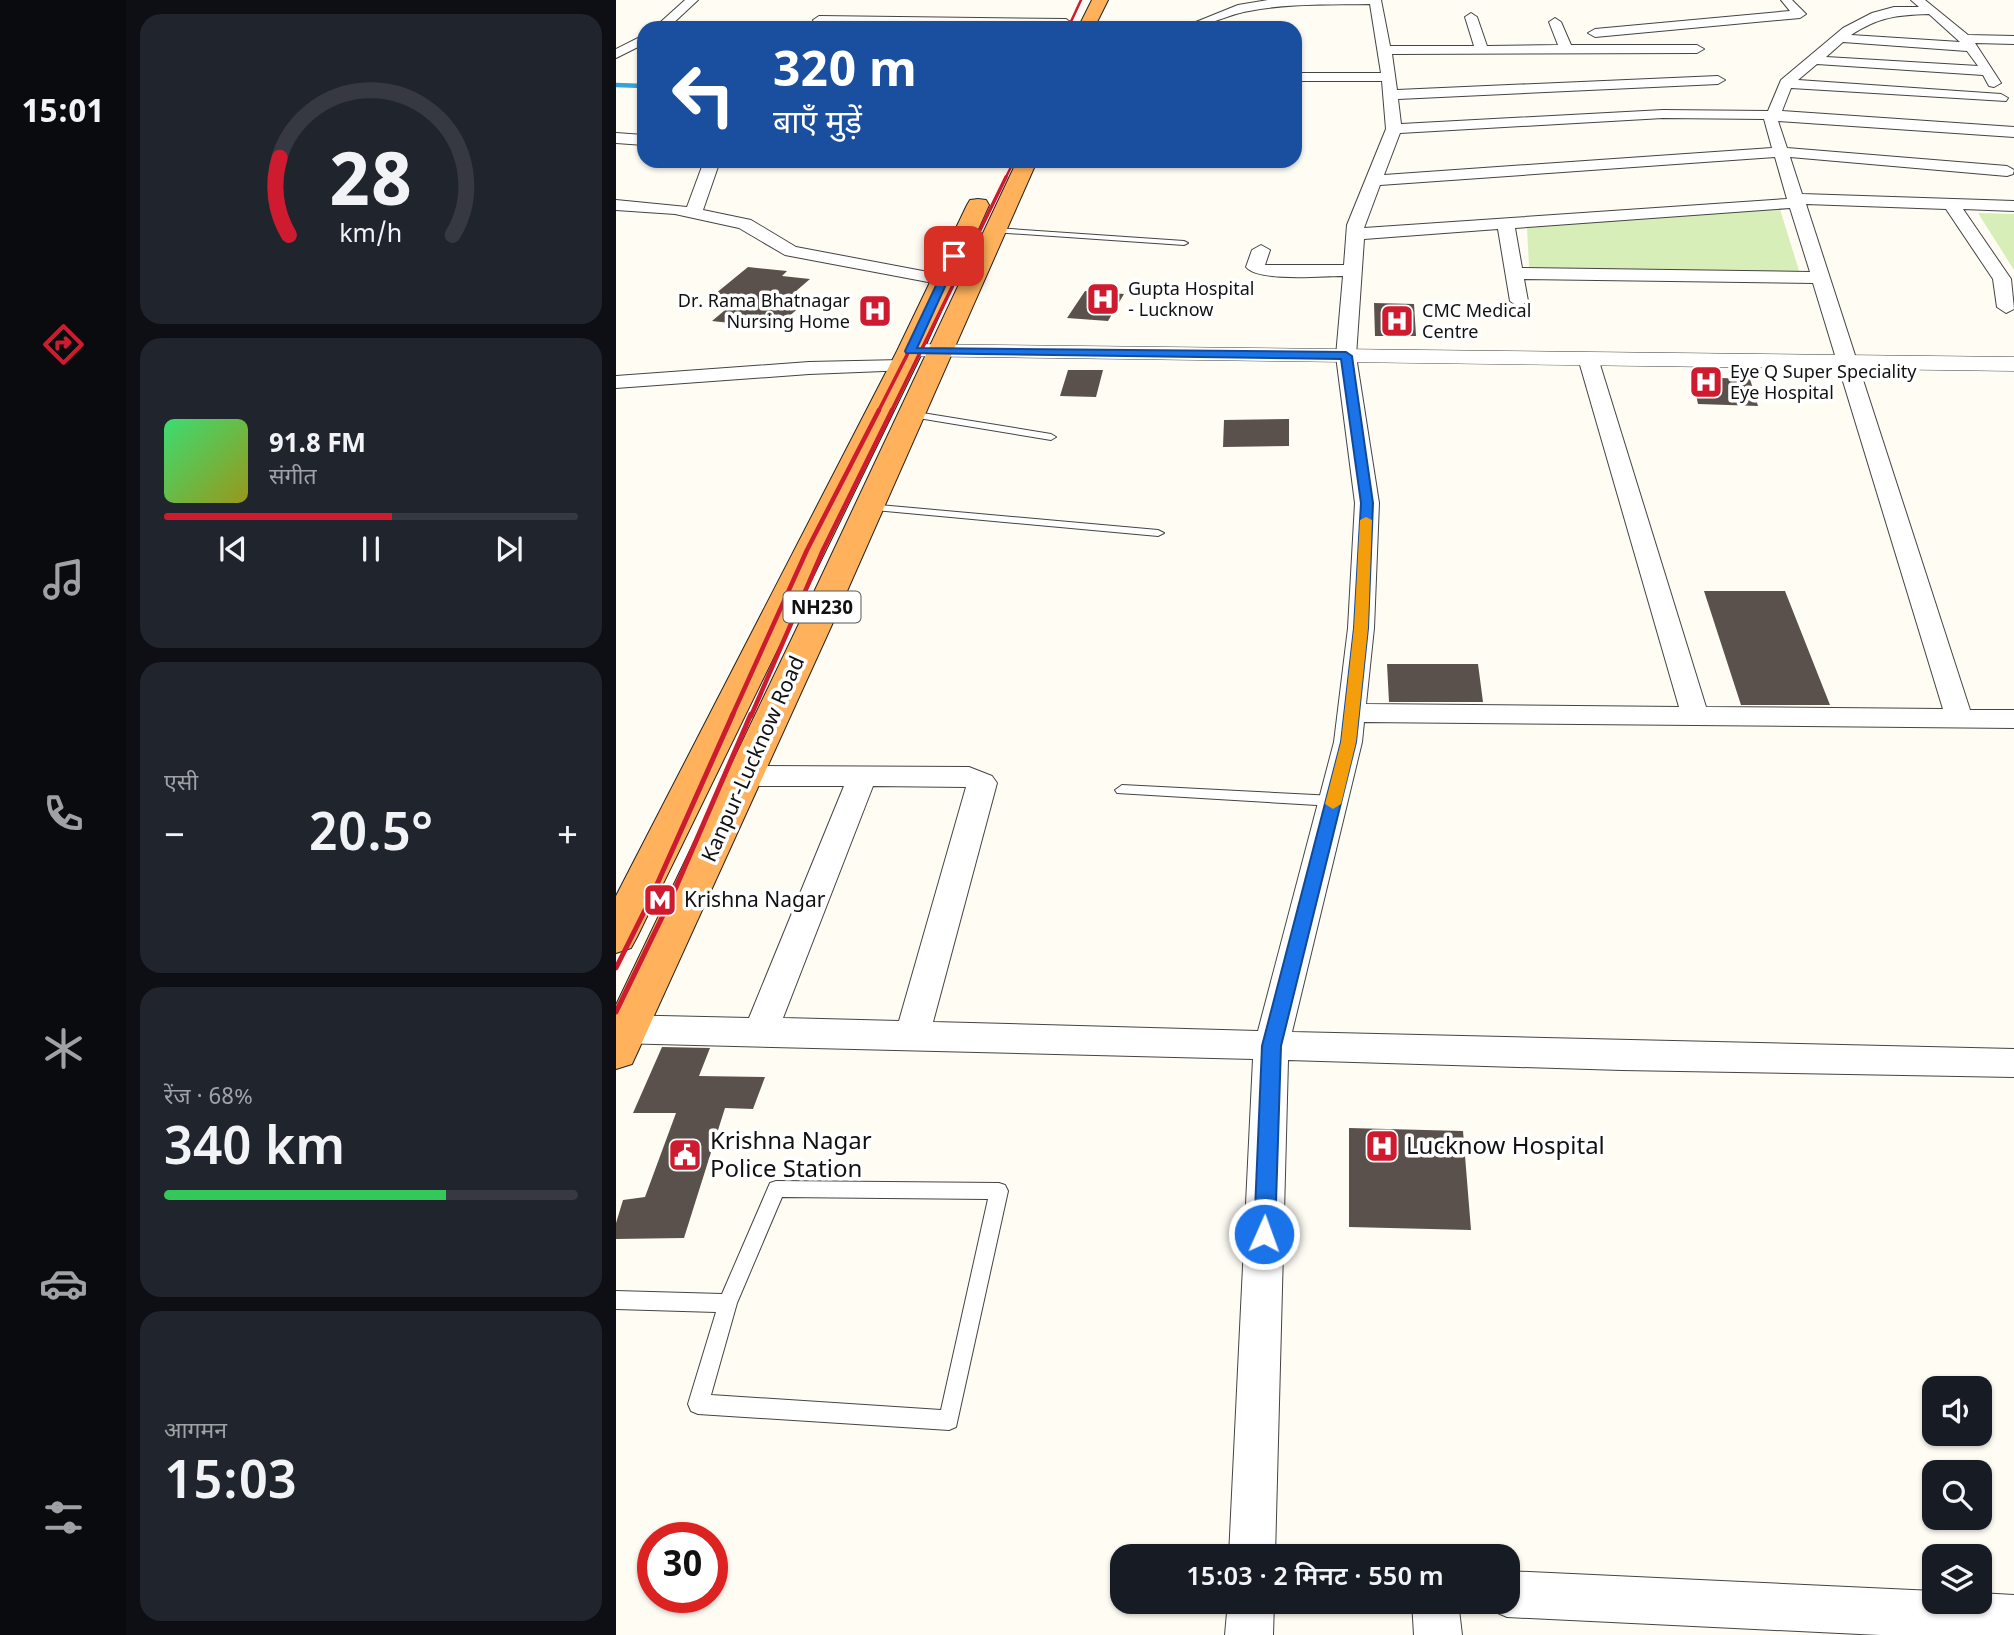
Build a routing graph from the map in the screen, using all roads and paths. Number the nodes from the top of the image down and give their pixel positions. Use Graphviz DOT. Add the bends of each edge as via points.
graph roads {
  1 [pos="692,0"];
  2 [pos="1100,0"];
  3 [pos="1374,0"];
  4 [pos="1917,0"];
  5 [pos="1786,1"];
  6 [pos="831,7"];
  7 [pos="1932,10"];
  8 [pos="1471,17"];
  9 [pos="668,21"];
  10 [pos="818,21"];
  11 [pos="1090,21"];
  12 [pos="1206,21"];
  13 [pos="1670,24"];
  14 [pos="1839,38"];
  15 [pos="2014,40"];
  16 [pos="637,43"];
  17 [pos="1967,43"];
  18 [pos="1696,49"];
  19 [pos="1384,50"];
  20 [pos="1482,50"];
  21 [pos="1566,50"];
  22 [pos="616,54"];
  23 [pos="1813,60"];
  24 [pos="1634,66"];
  25 [pos="1988,71"];
  26 [pos="1302,77"];
  27 [pos="1388,78"];
  28 [pos="1786,83"];
  29 [pos="1390,95"];
  30 [pos="2008,111"];
  31 [pos="1773,115"];
  32 [pos="1394,129"];
  33 [pos="2014,132"];
  34 [pos="616,138"];
  35 [pos="637,140"];
  36 [pos="1781,152"];
  37 [pos="709,168"];
  38 [pos="995,168"];
  39 [pos="1024,168"];
  40 [pos="2007,171"];
  41 [pos="1374,181"];
  42 [pos="1796,201"];
  43 [pos="1950,204"];
  44 [pos="616,205"];
  45 [pos="2014,206"];
  46 [pos="693,213"];
  47 [pos="1506,224"];
  48 [pos="996,230"];
  49 [pos="1355,234"];
  50 [pos="1184,243"];
  51 [pos="1261,250"];
  52 [pos="1352,271"];
  53 [pos="1514,273"];
  54 [pos="1820,278"];
  55 [pos="2008,279"];
  56 [pos="944,280"];
  57 [pos="1519,301"];
  58 [pos="2006,307"];
  59 [pos="918,356"];
  60 [pos="1346,356"];
  61 [pos="1588,358"];
  62 [pos="1846,362"];
  63 [pos="2014,364"];
  64 [pos="618,384"];
  65 [pos="910,414"];
  66 [pos="1052,437"];
  67 [pos="868,507"];
  68 [pos="1158,533"];
  69 [pos="1352,713"];
  70 [pos="1695,716"];
  71 [pos="1959,718"];
  72 [pos="2014,719"];
  73 [pos="748,775"];
  74 [pos="863,775"];
  75 [pos="1122,790"];
  76 [pos="1334,802"];
  77 [pos="625,903"];
  78 [pos="616,937"];
  79 [pos="761,1031"];
  80 [pos="912,1035"];
  81 [pos="620,1037"];
  82 [pos="1271,1046"];
  83 [pos="2014,1063"];
  84 [pos="616,1300"];
  85 [pos="728,1303"];
  86 [pos="1252,1544"];
  87 [pos="1520,1595"];
  88 [pos="1250,1614"];
  89 [pos="1436,1614"];
  90 [pos="2014,1618"];
  91 [pos="1249,1635"];
  92 [pos="1438,1635"];
  1 -- 9 [label="street"];
  2 -- 11 [label="highway"];
  3 -- 12 [label="street" via="1272,3"];
  3 -- 19 [label="street"];
  4 -- 7 [label="street"];
  5 -- 13 [label="street" via="1800,14"];
  6 -- 10 [label="street"];
  7 -- 14 [label="street" via="1876,16"];
  7 -- 17 [label="street"];
  8 -- 20 [label="street"];
  13 -- 18 [label="street"];
  13 -- 21 [label="street" via="1614,32 1569,30"];
  14 -- 17 [label="street"];
  14 -- 23 [label="street"];
  15 -- 17 [label="street"];
  16 -- 22 [label="street"];
  17 -- 25 [label="street"];
  18 -- 24 [label="street"];
  18 -- 24 [label="street" via="1718,80"];
  19 -- 20 [label="street"];
  19 -- 27 [label="street"];
  20 -- 21 [label="street"];
  21 -- 24 [label="street"];
  23 -- 25 [label="street"];
  23 -- 28 [label="street"];
  24 -- 29 [label="street" via="1525,71"];
  25 -- 30 [label="street"];
  26 -- 27 [label="street"];
  27 -- 29 [label="street"];
  28 -- 30 [label="street"];
  28 -- 31 [label="street"];
  29 -- 32 [label="street"];
  31 -- 32 [label="street" via="1663,114"];
  31 -- 33 [label="street"];
  31 -- 36 [label="street"];
  32 -- 41 [label="street"];
  34 -- 35 [label="street"];
  36 -- 40 [label="street"];
  36 -- 41 [label="street"];
  36 -- 42 [label="street"];
  37 -- 46 [label="street"];
  38 -- 56 [label="highway, Kanpur-Lucknow Road / NH230"];
  39 -- 48 [label="highway, Kanpur-Lucknow Road / NH230"];
  41 -- 49 [label="street"];
  42 -- 43 [label="street"];
  42 -- 47 [label="street"];
  42 -- 54 [label="street"];
  43 -- 45 [label="street"];
  43 -- 55 [label="street"];
  44 -- 46 [label="street"];
  46 -- 56 [label="street" via="745,224 791,251"];
  47 -- 49 [label="street"];
  47 -- 53 [label="street"];
  48 -- 50 [label="lane"];
  48 -- 59 [label="highway, Kanpur-Lucknow Road / NH230"];
  49 -- 52 [label="street"];
  51 -- 52 [label="street" via="1255,267 1262,270"];
  52 -- 60 [label="street"];
  53 -- 54 [label="street"];
  53 -- 57 [label="street"];
  54 -- 62 [label="street"];
  55 -- 58 [label="street"];
  56 -- 59 [label="highway, Kanpur-Lucknow Road / NH230"];
  59 -- 60 [label="street"];
  59 -- 64 [label="street"];
  59 -- 65 [label="highway, Kanpur-Lucknow Road / NH230"];
  59 -- 77 [label="highway, Kanpur-Lucknow Road / NH230"];
  60 -- 61 [label="street"];
  60 -- 69 [label="street" via="1367,503"];
  61 -- 62 [label="street"];
  61 -- 70 [label="street"];
  62 -- 63 [label="street"];
  62 -- 71 [label="street"];
  65 -- 66 [label="lane"];
  65 -- 67 [label="highway, Kanpur-Lucknow Road / NH230"];
  67 -- 68 [label="lane"];
  67 -- 73 [label="highway, Kanpur-Lucknow Road / NH230"];
  69 -- 70 [label="street"];
  69 -- 76 [label="street"];
  70 -- 71 [label="street"];
  71 -- 72 [label="street"];
  73 -- 74 [label="street"];
  73 -- 81 [label="highway, Kanpur-Lucknow Road / NH230"];
  74 -- 79 [label="street"];
  74 -- 80 [label="street" via="969,777 982,783"];
  75 -- 76 [label="lane"];
  76 -- 82 [label="street"];
  77 -- 78 [label="highway, Kanpur-Lucknow Road / NH230"];
  79 -- 80 [label="street"];
  79 -- 81 [label="street"];
  80 -- 82 [label="street"];
  82 -- 83 [label="street"];
  82 -- 86 [label="street"];
  84 -- 85 [label="lane"];
  85 -- 85 [label="lane" via="776,1189 999,1191 949,1420 698,1404"];
  87 -- 90 [label="street"];
  88 -- 91 [label="street"];
  89 -- 92 [label="street"];
}
